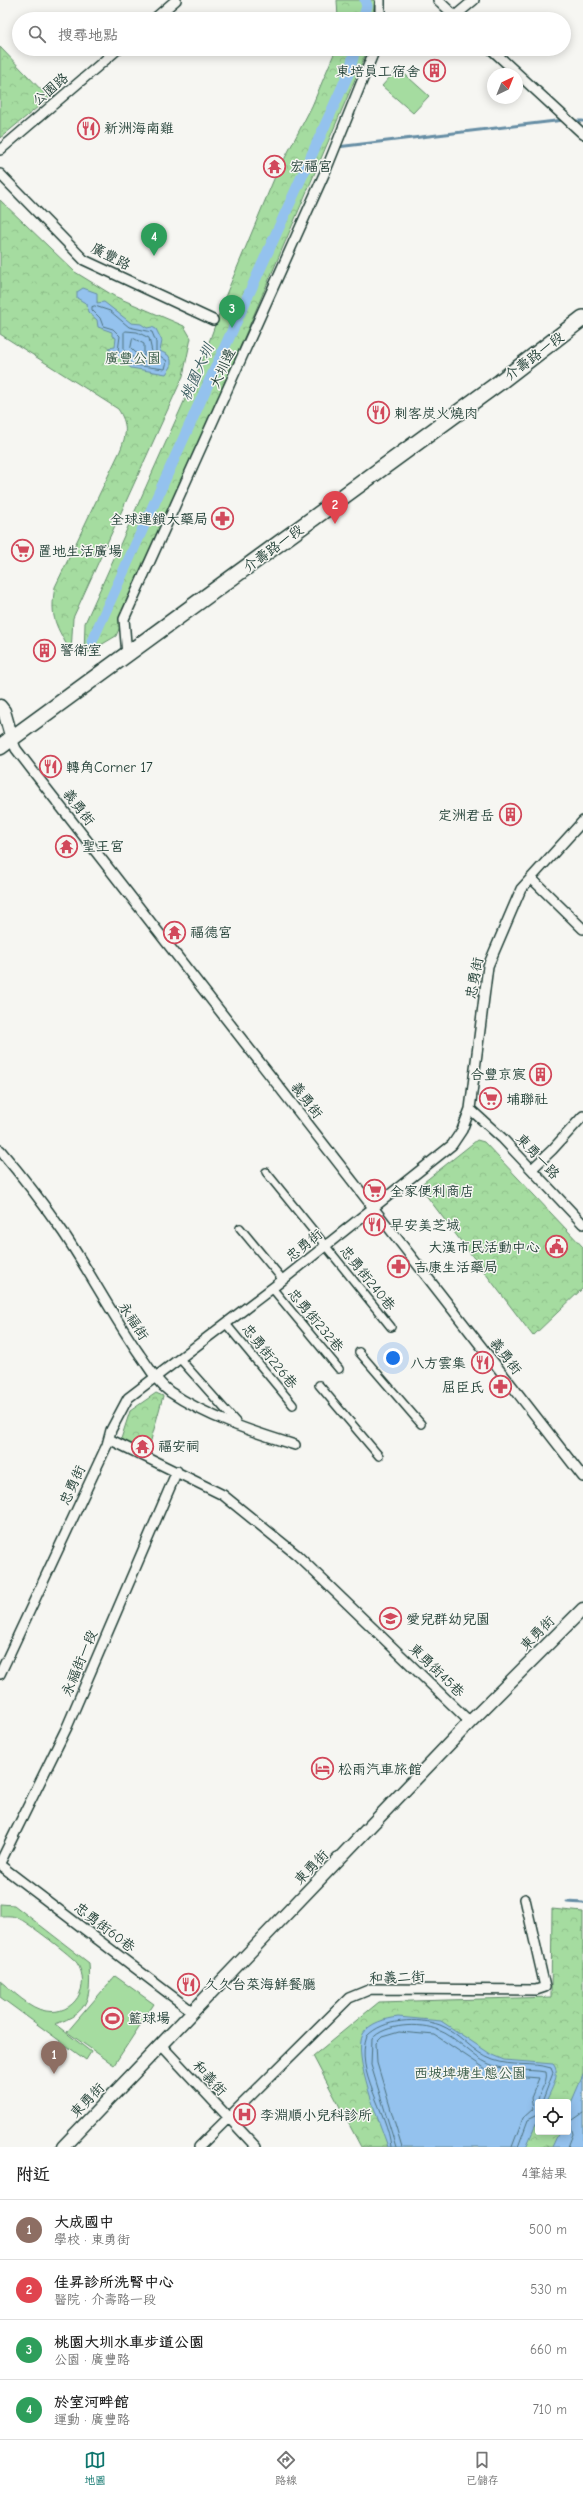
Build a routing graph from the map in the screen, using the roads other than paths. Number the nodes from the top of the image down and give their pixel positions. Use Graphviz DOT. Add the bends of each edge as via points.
graph roads {
  1 [pos="380,0"];
  2 [pos="438,0"];
  3 [pos="474,0"];
  4 [pos="174,1"];
  5 [pos="162,12"];
  6 [pos="380,12"];
  7 [pos="451,12"];
  8 [pos="461,12"];
  9 [pos="110,56"];
  10 [pos="372,56"];
  11 [pos="499,56"];
  12 [pos="583,134"];
  13 [pos="0,150"];
  14 [pos="0,174"];
  15 [pos="583,318"];
  16 [pos="212,320"];
  17 [pos="127,655"];
  18 [pos="0,706"];
  19 [pos="6,743"];
  20 [pos="583,821"];
  21 [pos="531,878"];
  22 [pos="583,930"];
  23 [pos="470,1109"];
  24 [pos="583,1116"];
  25 [pos="0,1150"];
  26 [pos="532,1169"];
  27 [pos="266,1172"];
  28 [pos="372,1208"];
  29 [pos="583,1224"];
  30 [pos="240,1228"];
  31 [pos="326,1246"];
  32 [pos="283,1280"];
  33 [pos="272,1288"];
  34 [pos="226,1324"];
  35 [pos="391,1327"];
  36 [pos="359,1352"];
  37 [pos="180,1359"];
  38 [pos="339,1369"];
  39 [pos="155,1377"];
  40 [pos="319,1385"];
  41 [pos="293,1405"];
  42 [pos="237,1423"];
  43 [pos="421,1424"];
  44 [pos="109,1439"];
  45 [pos="295,1445"];
  46 [pos="379,1456"];
  47 [pos="177,1471"];
  48 [pos="583,1477"];
  49 [pos="583,1609"];
  50 [pos="0,1674"];
  51 [pos="470,1722"];
  52 [pos="0,1864"];
  53 [pos="525,1899"];
  54 [pos="193,2012"];
  55 [pos="161,2045"];
  56 [pos="229,2118"];
  57 [pos="63,2147"];
  58 [pos="198,2147"];
  59 [pos="256,2147"];
  1 -- 6 [label="street"];
  2 -- 7 [label="street"];
  3 -- 8 [label="street"];
  4 -- 5 [label="street"];
  9 -- 13 [label="street, 公園路"];
  10 -- 17 [label="street, 大圳邊" via="326,170 124,619"];
  11 -- 12 [label="street"];
  14 -- 16 [label="street, 廣豐路" via="84,260"];
  15 -- 17 [label="main road, 介壽路一段" via="500,382"];
  17 -- 19 [label="main road, 介壽路一段"];
  18 -- 19 [label="street" via="4,711"];
  19 -- 28 [label="street, 義勇街" via="24,760"];
  20 -- 21 [label="street, 忠勇街"];
  21 -- 22 [label="street"];
  21 -- 23 [label="street, 忠勇街" via="521,889 488,966"];
  23 -- 26 [label="street, 東勇一路"];
  23 -- 28 [label="street, 忠勇街" via="462,1130 452,1145"];
  24 -- 26 [label="street"];
  25 -- 39 [label="street, 永福街" via="63,1232"];
  26 -- 29 [label="street, 東勇一路"];
  27 -- 31 [label="street, 忠勇街240巷"];
  28 -- 31 [label="street, 忠勇街"];
  28 -- 48 [label="street, 義勇街"];
  30 -- 32 [label="street"];
  31 -- 32 [label="street, 忠勇街"];
  31 -- 35 [label="street, 忠勇街240巷"];
  32 -- 33 [label="street, 忠勇街"];
  33 -- 34 [label="street, 忠勇街"];
  33 -- 38 [label="street, 忠勇街232巷"];
  34 -- 37 [label="street, 忠勇街"];
  34 -- 41 [label="street, 忠勇街226巷"];
  36 -- 43 [label="street"];
  37 -- 39 [label="street, 忠勇街"];
  37 -- 42 [label="street"];
  39 -- 42 [label="street, 永福街" via="169,1392 220,1420"];
  39 -- 44 [label="street, 忠勇街" via="128,1398"];
  40 -- 46 [label="street"];
  42 -- 45 [label="street, 永福街" via="259,1434"];
  44 -- 47 [label="street, 東勇街45巷"];
  44 -- 50 [label="street, 忠勇街"];
  47 -- 51 [label="street, 東勇街45巷" via="223,1495 297,1555"];
  47 -- 52 [label="street, 永福街一段" via="67,1727"];
  49 -- 51 [label="street, 東勇街"];
  51 -- 54 [label="street, 東勇街"];
  52 -- 54 [label="street, 忠勇街60巷"];
  53 -- 56 [label="street, 和義二街" via="545,1987 536,1990 371,1989 363,1992 349,1998"];
  54 -- 55 [label="street, 東勇街"];
  55 -- 56 [label="street, 和義街"];
  55 -- 57 [label="street, 東勇街"];
  56 -- 58 [label="street, 和義二街"];
  56 -- 59 [label="street, 和義街"];
}
